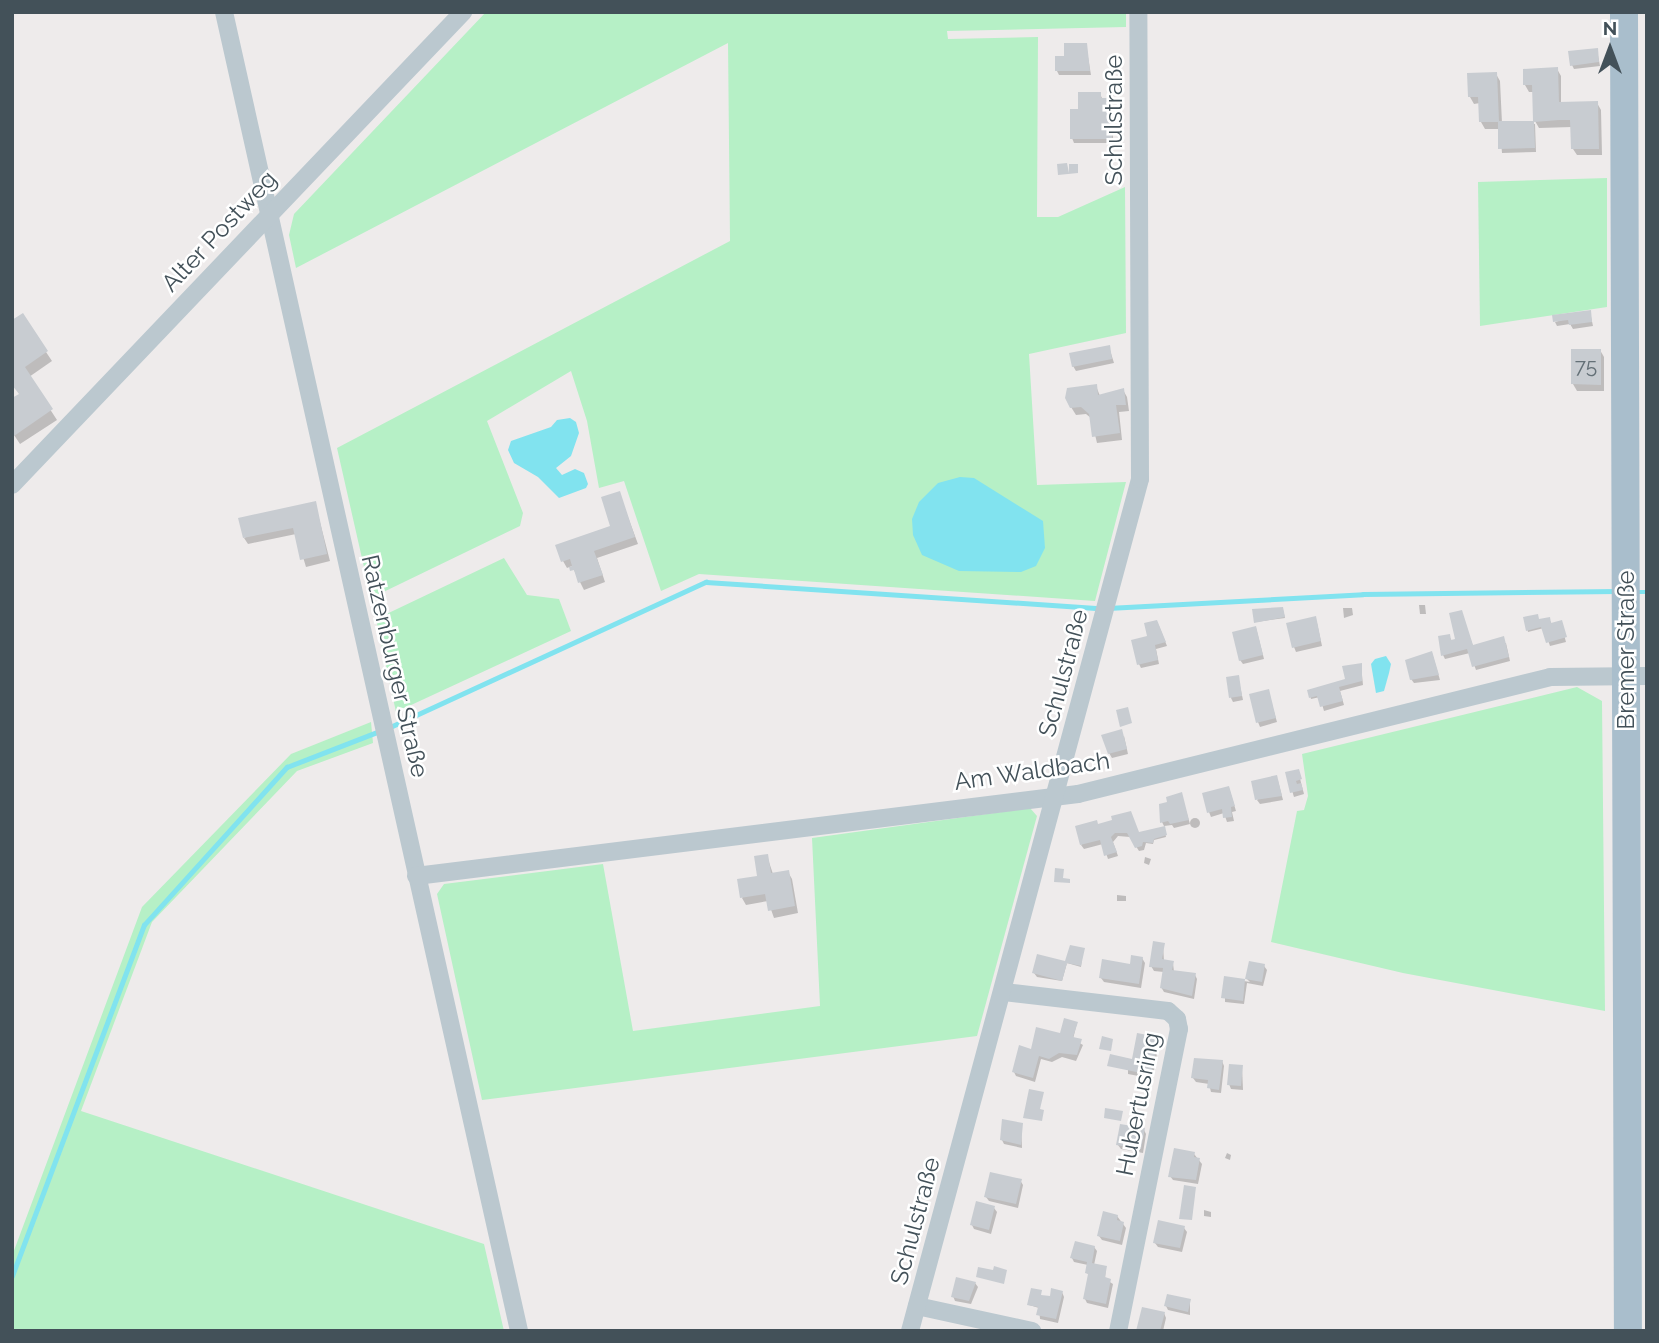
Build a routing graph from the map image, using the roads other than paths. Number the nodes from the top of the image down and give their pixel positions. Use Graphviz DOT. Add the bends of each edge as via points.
graph roads {
  1 [pos="224,12"];
  2 [pos="463,12"];
  3 [pos="1138,12"];
  4 [pos="1624,12"];
  5 [pos="269,214"];
  6 [pos="12,485"];
  7 [pos="1636,676"];
  8 [pos="1055,796"];
  9 [pos="416,876"];
  10 [pos="1004,992"];
  11 [pos="917,1306"];
  12 [pos="519,1331"];
  13 [pos="911,1331"];
  14 [pos="1032,1331"];
  15 [pos="1118,1331"];
  16 [pos="1628,1331"];
  1 -- 5 [label="street, Ratzenburger Straße"];
  2 -- 5 [label="street, Alter Postweg"];
  3 -- 8 [label="street, Schulstraße" via="1140,479"];
  4 -- 7 [label="main road, Bremer Straße" via="1627,591"];
  5 -- 6 [label="street, Alter Postweg"];
  5 -- 9 [label="street, Ratzenburger Straße"];
  7 -- 8 [label="street, Am Waldbach" via="1550,677"];
  7 -- 16 [label="main road, Bremer Straße"];
  8 -- 9 [label="street, Am Waldbach"];
  8 -- 10 [label="street, Schulstraße"];
  9 -- 12 [label="street, Ratzenburger Straße"];
  10 -- 11 [label="street, Schulstraße"];
  10 -- 15 [label="street, Hubertusring" via="1168,1011 1177,1019 1179,1029"];
  11 -- 13 [label="street, Schulstraße"];
  11 -- 14 [label="street"];
}
